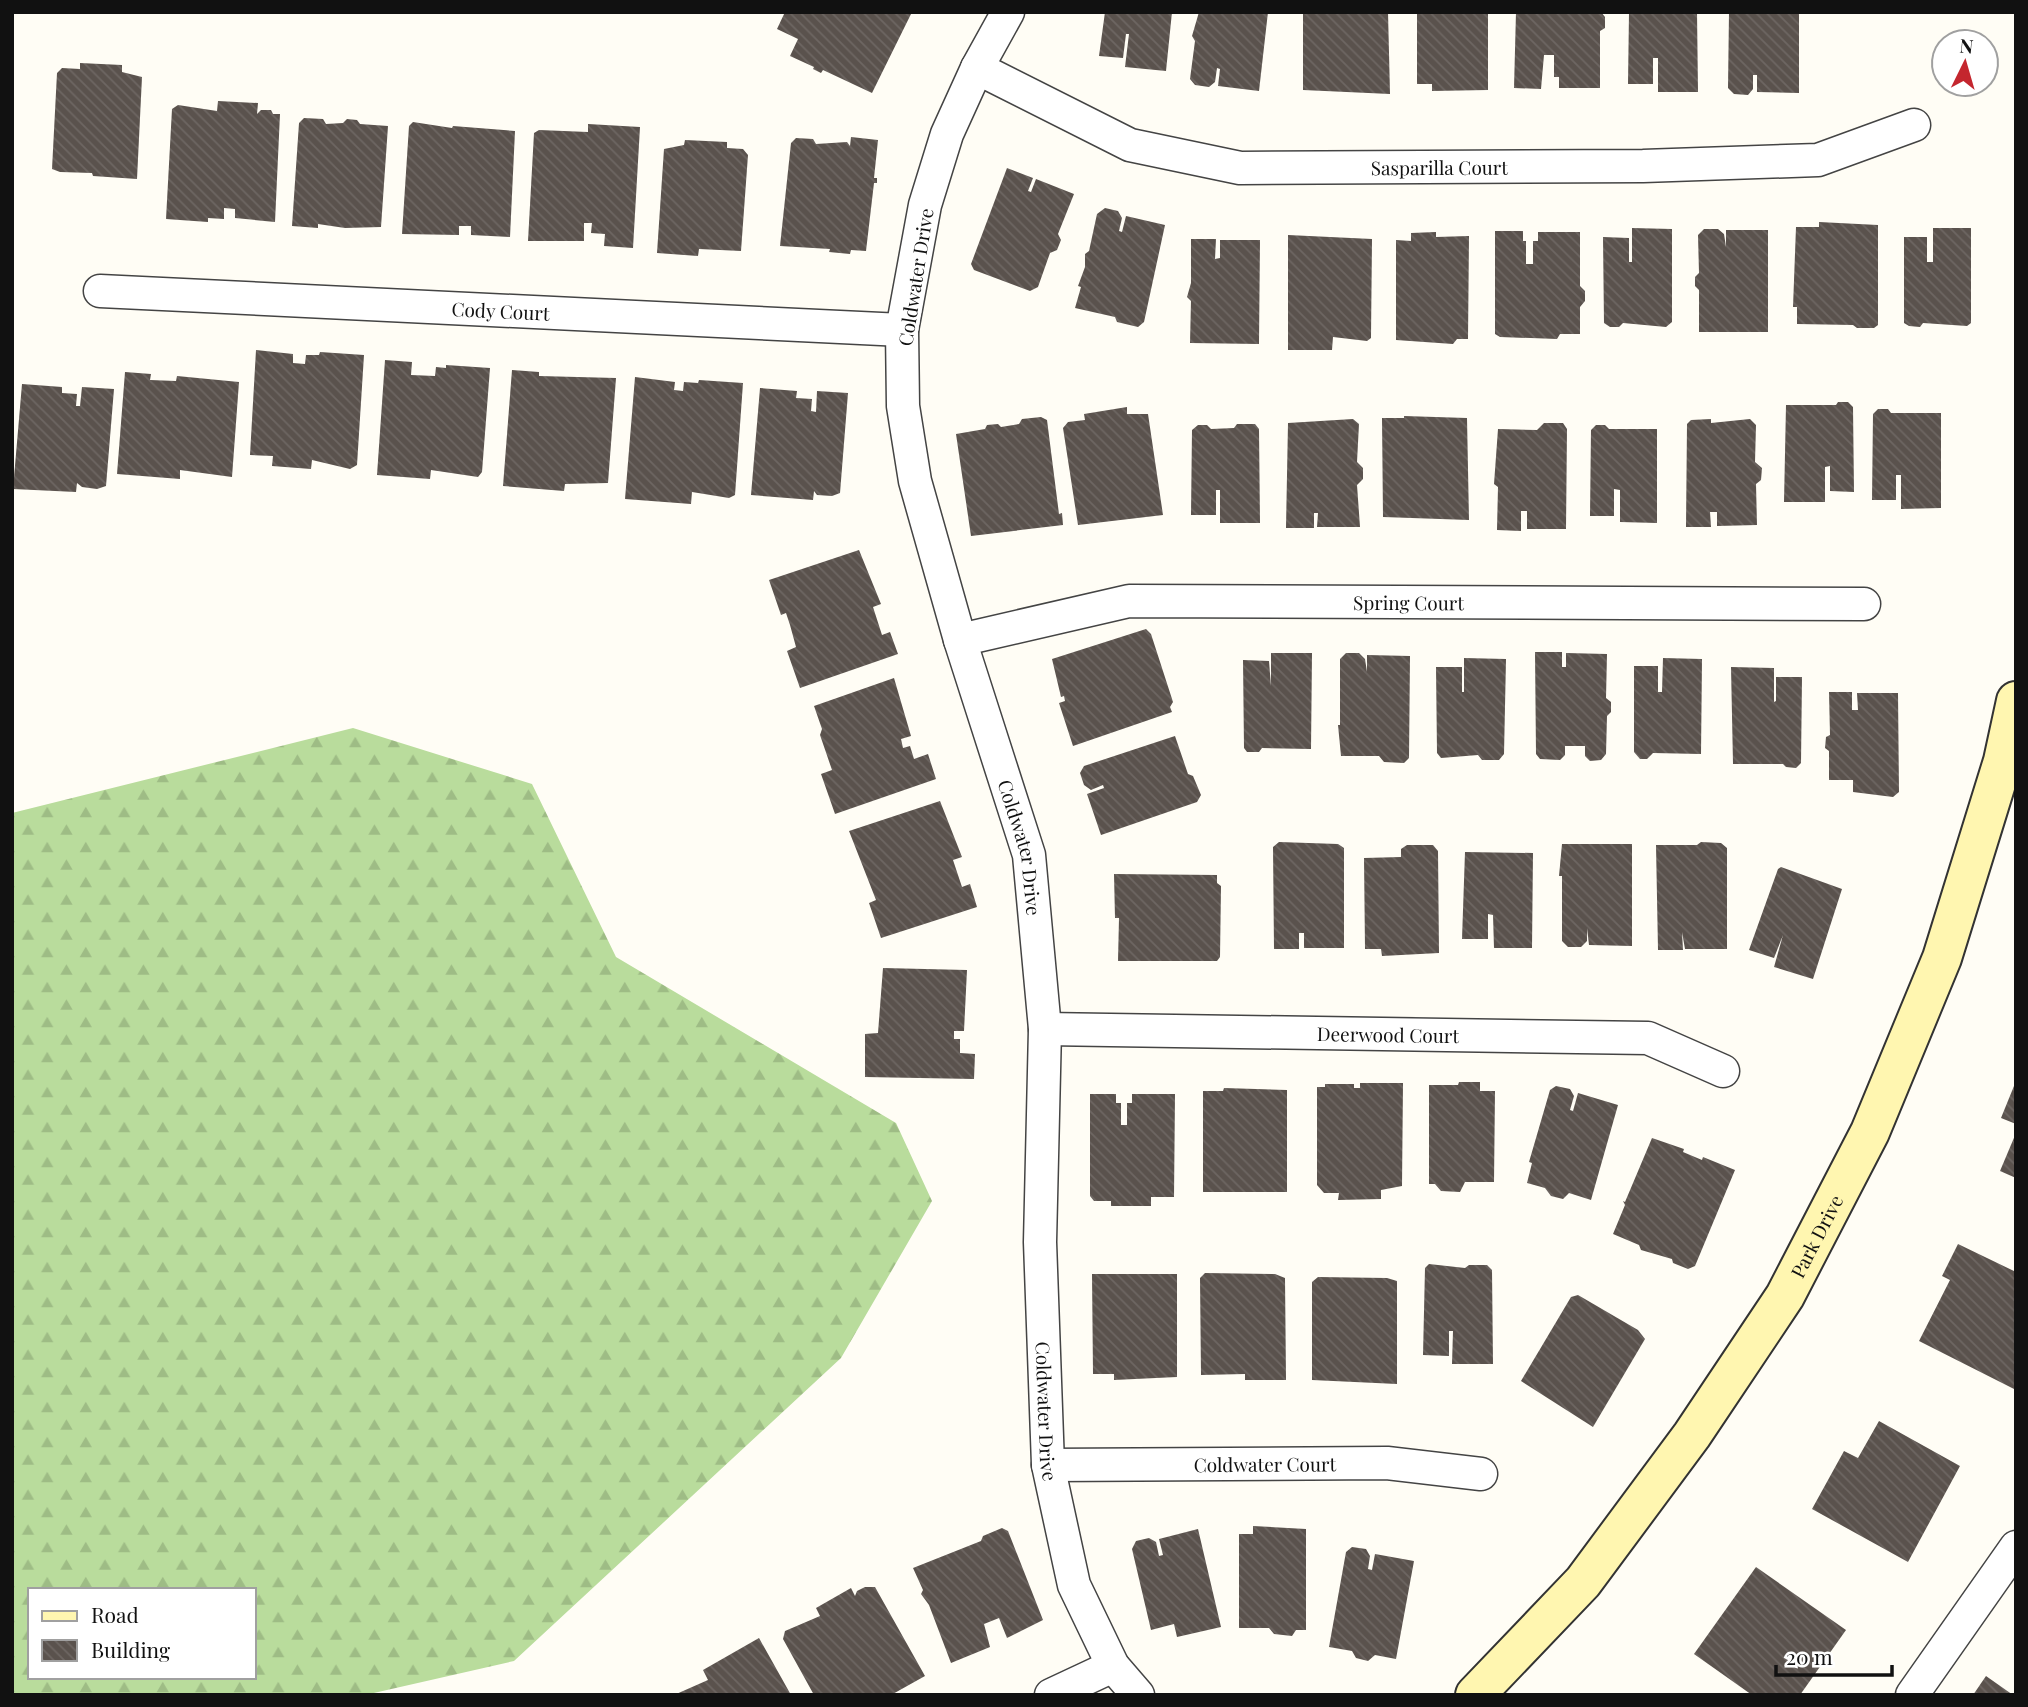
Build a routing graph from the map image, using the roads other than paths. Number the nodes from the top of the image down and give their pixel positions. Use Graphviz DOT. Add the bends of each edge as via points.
graph roads {
  1 [pos="1008,12"];
  2 [pos="977,68"];
  3 [pos="1914,125"];
  4 [pos="100,291"];
  5 [pos="902,330"];
  6 [pos="1864,604"];
  7 [pos="960,640"];
  8 [pos="2016,701"];
  9 [pos="1045,1029"];
  10 [pos="1723,1072"];
  11 [pos="1048,1465"];
  12 [pos="1481,1474"];
  13 [pos="2016,1547"];
  14 [pos="1113,1666"];
  15 [pos="1051,1695"];
  16 [pos="1138,1695"];
  17 [pos="1475,1695"];
  18 [pos="1912,1695"];
  1 -- 2 [label="street, Coldwater Drive"];
  2 -- 3 [label="street, Sasparilla Court" via="1130,145 1240,168 1643,166 1818,160"];
  2 -- 5 [label="street, Coldwater Drive" via="947,134 925,205"];
  4 -- 5 [label="street, Cody Court"];
  5 -- 7 [label="street, Coldwater Drive" via="903,406 915,481"];
  6 -- 7 [label="street, Spring Court" via="1129,601"];
  7 -- 9 [label="street, Coldwater Drive" via="1029,855"];
  8 -- 17 [label="street, Park Drive" via="2003,761 1942,958 1870,1132 1784,1296 1692,1435 1583,1582"];
  9 -- 10 [label="street, Deerwood Court" via="1648,1038"];
  9 -- 11 [label="street, Coldwater Drive" via="1040,1241"];
  11 -- 12 [label="street, Coldwater Court" via="1387,1463"];
  11 -- 14 [label="street, Coldwater Drive" via="1074,1585"];
  13 -- 18 [label="street"];
  14 -- 15 [label="street"];
  14 -- 16 [label="street, Coldwater Drive"];
}
